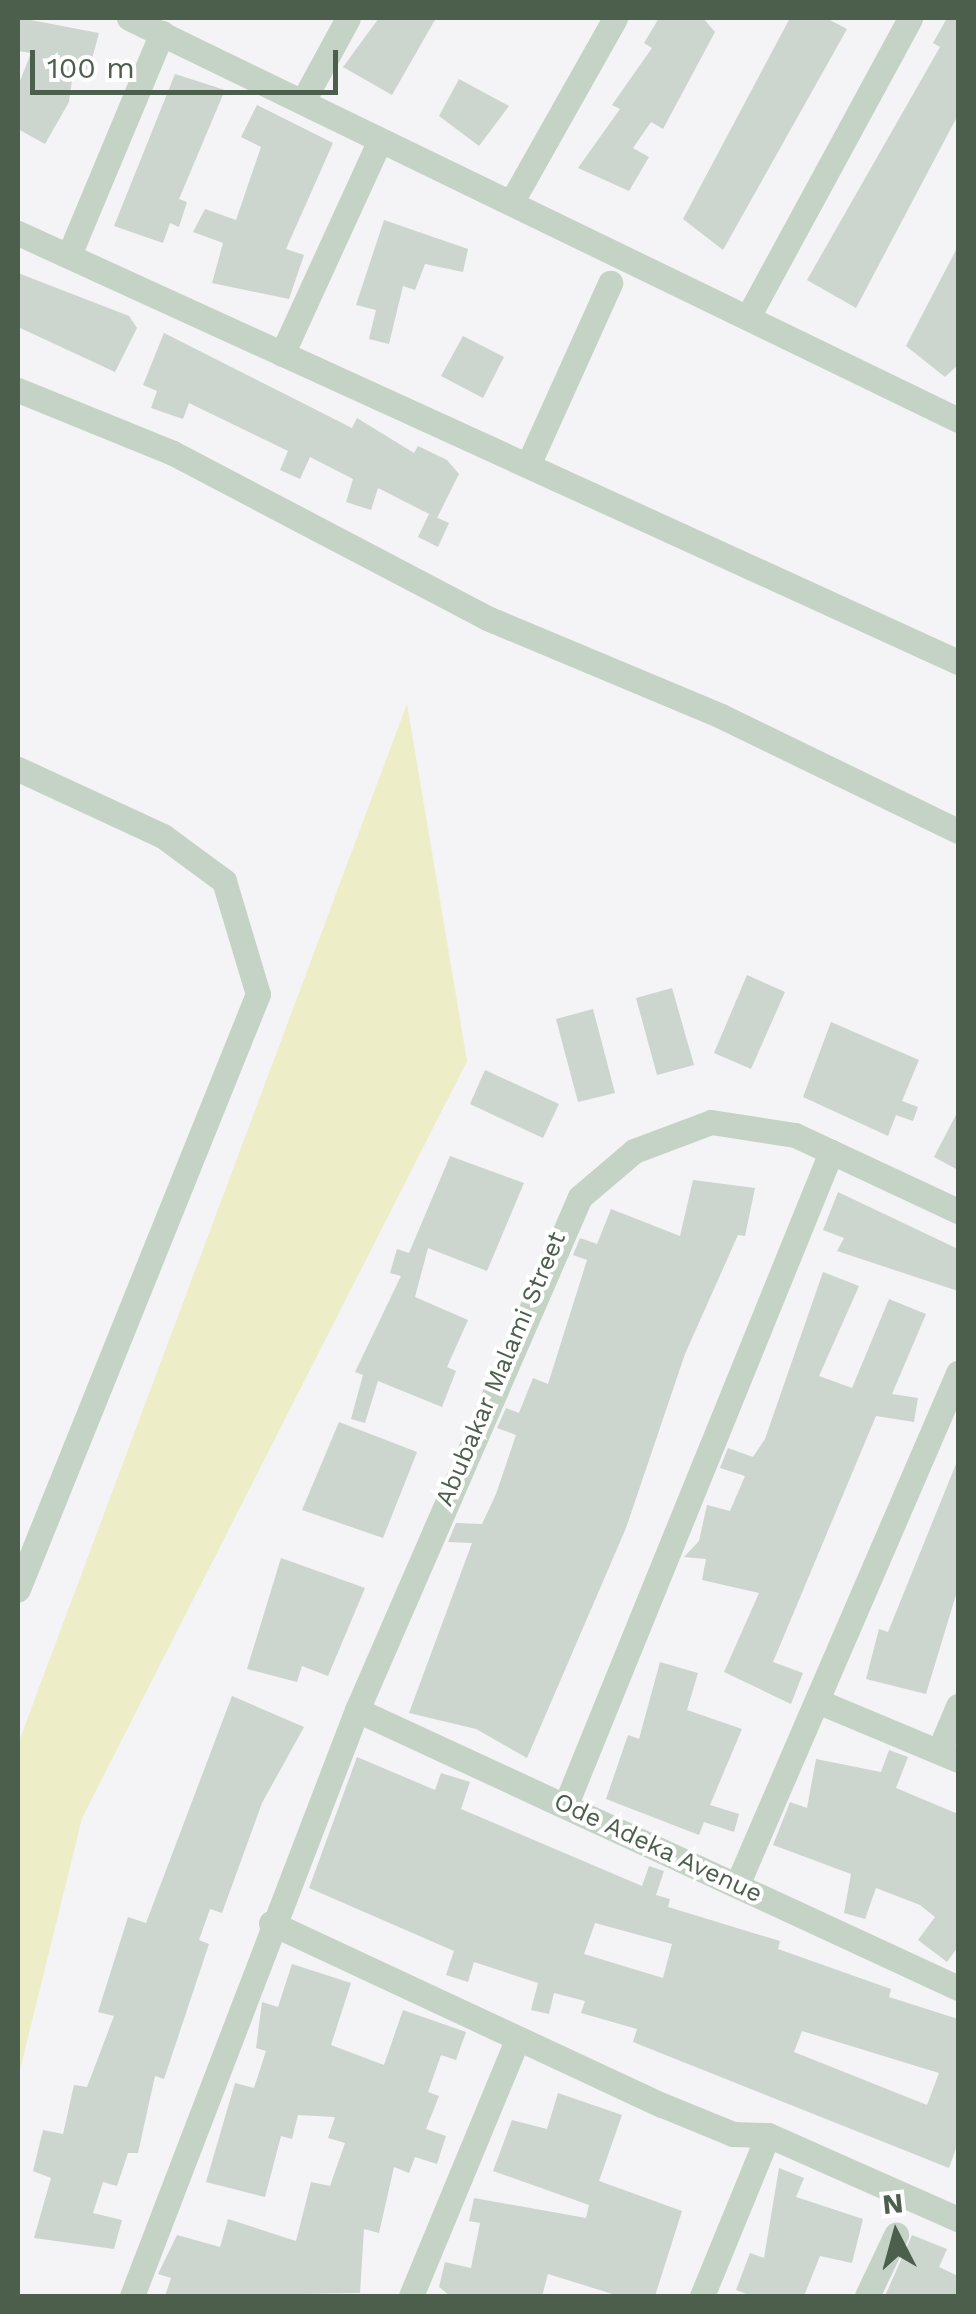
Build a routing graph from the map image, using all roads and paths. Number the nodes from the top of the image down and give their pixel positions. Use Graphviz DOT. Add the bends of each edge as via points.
graph roads {
  1 [pos="128,18"];
  2 [pos="348,18"];
  3 [pos="615,18"];
  4 [pos="910,18"];
  5 [pos="162,33"];
  6 [pos="303,101"];
  7 [pos="380,140"];
  8 [pos="512,201"];
  9 [pos="18,233"];
  10 [pos="69,256"];
  11 [pos="610,282"];
  12 [pos="749,316"];
  13 [pos="282,354"];
  14 [pos="18,390"];
  15 [pos="958,420"];
  16 [pos="528,464"];
  17 [pos="958,662"];
  18 [pos="18,769"];
  19 [pos="958,832"];
  20 [pos="832,1152"];
  21 [pos="958,1211"];
  22 [pos="958,1373"];
  23 [pos="18,1589"];
  24 [pos="822,1703"];
  25 [pos="958,1706"];
  26 [pos="357,1710"];
  27 [pos="949,1756"];
  28 [pos="566,1804"];
  29 [pos="737,1886"];
  30 [pos="271,1923"];
  31 [pos="958,1988"];
  32 [pos="516,2042"];
  33 [pos="768,2135"];
  34 [pos="958,2219"];
  35 [pos="896,2234"];
  36 [pos="132,2296"];
  37 [pos="411,2296"];
  38 [pos="702,2296"];
  39 [pos="867,2296"];
  1 -- 5 [label="street"];
  2 -- 6 [label="street"];
  3 -- 8 [label="street"];
  4 -- 12 [label="street"];
  5 -- 6 [label="street"];
  5 -- 10 [label="street"];
  6 -- 7 [label="street"];
  7 -- 8 [label="street"];
  7 -- 13 [label="street"];
  8 -- 12 [label="street"];
  9 -- 10 [label="street"];
  10 -- 13 [label="street"];
  11 -- 16 [label="street"];
  12 -- 15 [label="street"];
  13 -- 16 [label="street"];
  14 -- 19 [label="street" via="173,453 487,618 721,716"];
  16 -- 17 [label="street"];
  18 -- 23 [label="street" via="163,836 224,881 258,994"];
  20 -- 21 [label="street, Abubakar Malami Street"];
  20 -- 26 [label="street, Abubakar Malami Street" via="795,1135 710,1122 634,1151 580,1196"];
  20 -- 28 [label="street"];
  22 -- 24 [label="street"];
  24 -- 27 [label="street"];
  24 -- 29 [label="street"];
  25 -- 27 [label="street"];
  26 -- 28 [label="street, Ode Adeka Avenue"];
  26 -- 30 [label="street, Abubakar Malami Street"];
  28 -- 29 [label="street, Ode Adeka Avenue"];
  29 -- 31 [label="street, Ode Adeka Avenue"];
  30 -- 32 [label="street"];
  30 -- 36 [label="street, Abubakar Malami Street"];
  32 -- 33 [label="street" via="734,2134"];
  32 -- 37 [label="street"];
  33 -- 34 [label="street"];
  33 -- 38 [label="street"];
  35 -- 39 [label="street"];
}
